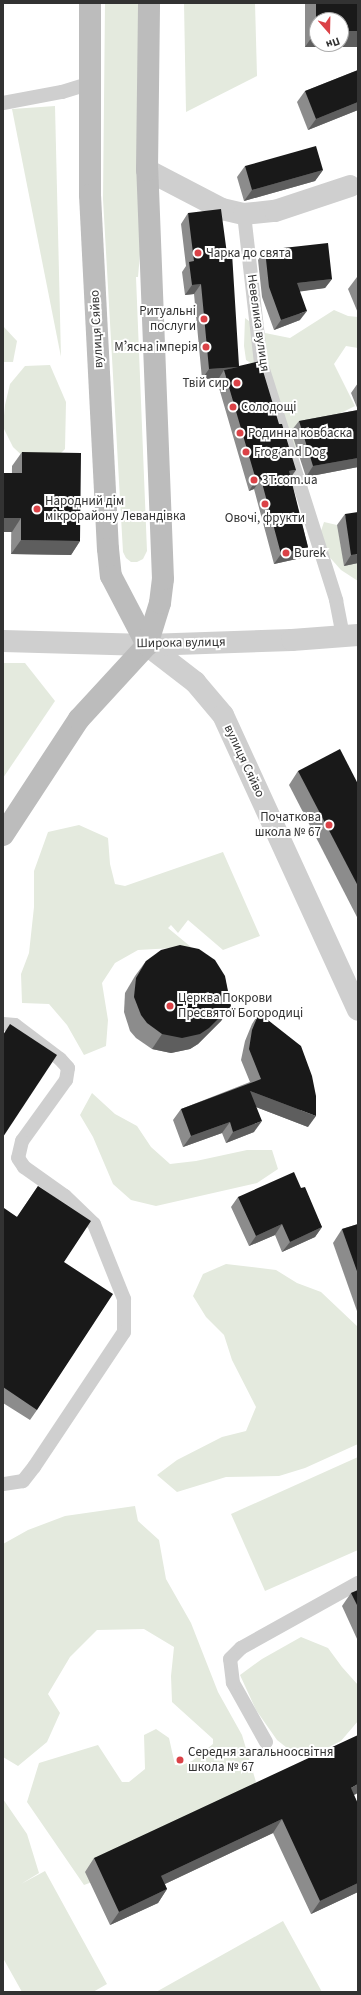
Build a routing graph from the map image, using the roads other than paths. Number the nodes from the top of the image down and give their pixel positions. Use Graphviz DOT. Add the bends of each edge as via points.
graph roads {
  1 [pos="90,3"];
  2 [pos="149,3"];
  3 [pos="88,84"];
  4 [pos="3,103"];
  5 [pos="147,170"];
  6 [pos="350,186"];
  7 [pos="244,214"];
  8 [pos="350,636"];
  9 [pos="3,641"];
  10 [pos="147,645"];
  11 [pos="3,835"];
  12 [pos="355,997"];
  13 [pos="3,1024"];
  14 [pos="3,1484"];
  15 [pos="358,1583"];
  16 [pos="266,1742"];
  1 -- 3 [label="main road, вулиця Сяйво"];
  2 -- 5 [label="main road"];
  3 -- 4 [label="lane" via="62,92"];
  3 -- 10 [label="main road, вулиця Сяйво" via="90,195 108,549 111,576"];
  5 -- 7 [label="street" via="222,209"];
  5 -- 10 [label="main road" via="163,579 160,603"];
  6 -- 7 [label="street" via="275,211"];
  7 -- 8 [label="lane, Невелика вулиця" via="262,363 336,600"];
  8 -- 10 [label="street, Широка вулиця"];
  9 -- 10 [label="street, Широка вулиця"];
  10 -- 11 [label="main road" via="79,719"];
  10 -- 12 [label="street, вулиця Сяйво" via="194,682 223,715"];
  13 -- 14 [label="lane" via="15,1024 68,1068 66,1080 22,1141 18,1158 24,1167 66,1196 94,1224 124,1299 124,1332 23,1481"];
  15 -- 16 [label="lane" via="240,1648 230,1659 233,1683"];
}
